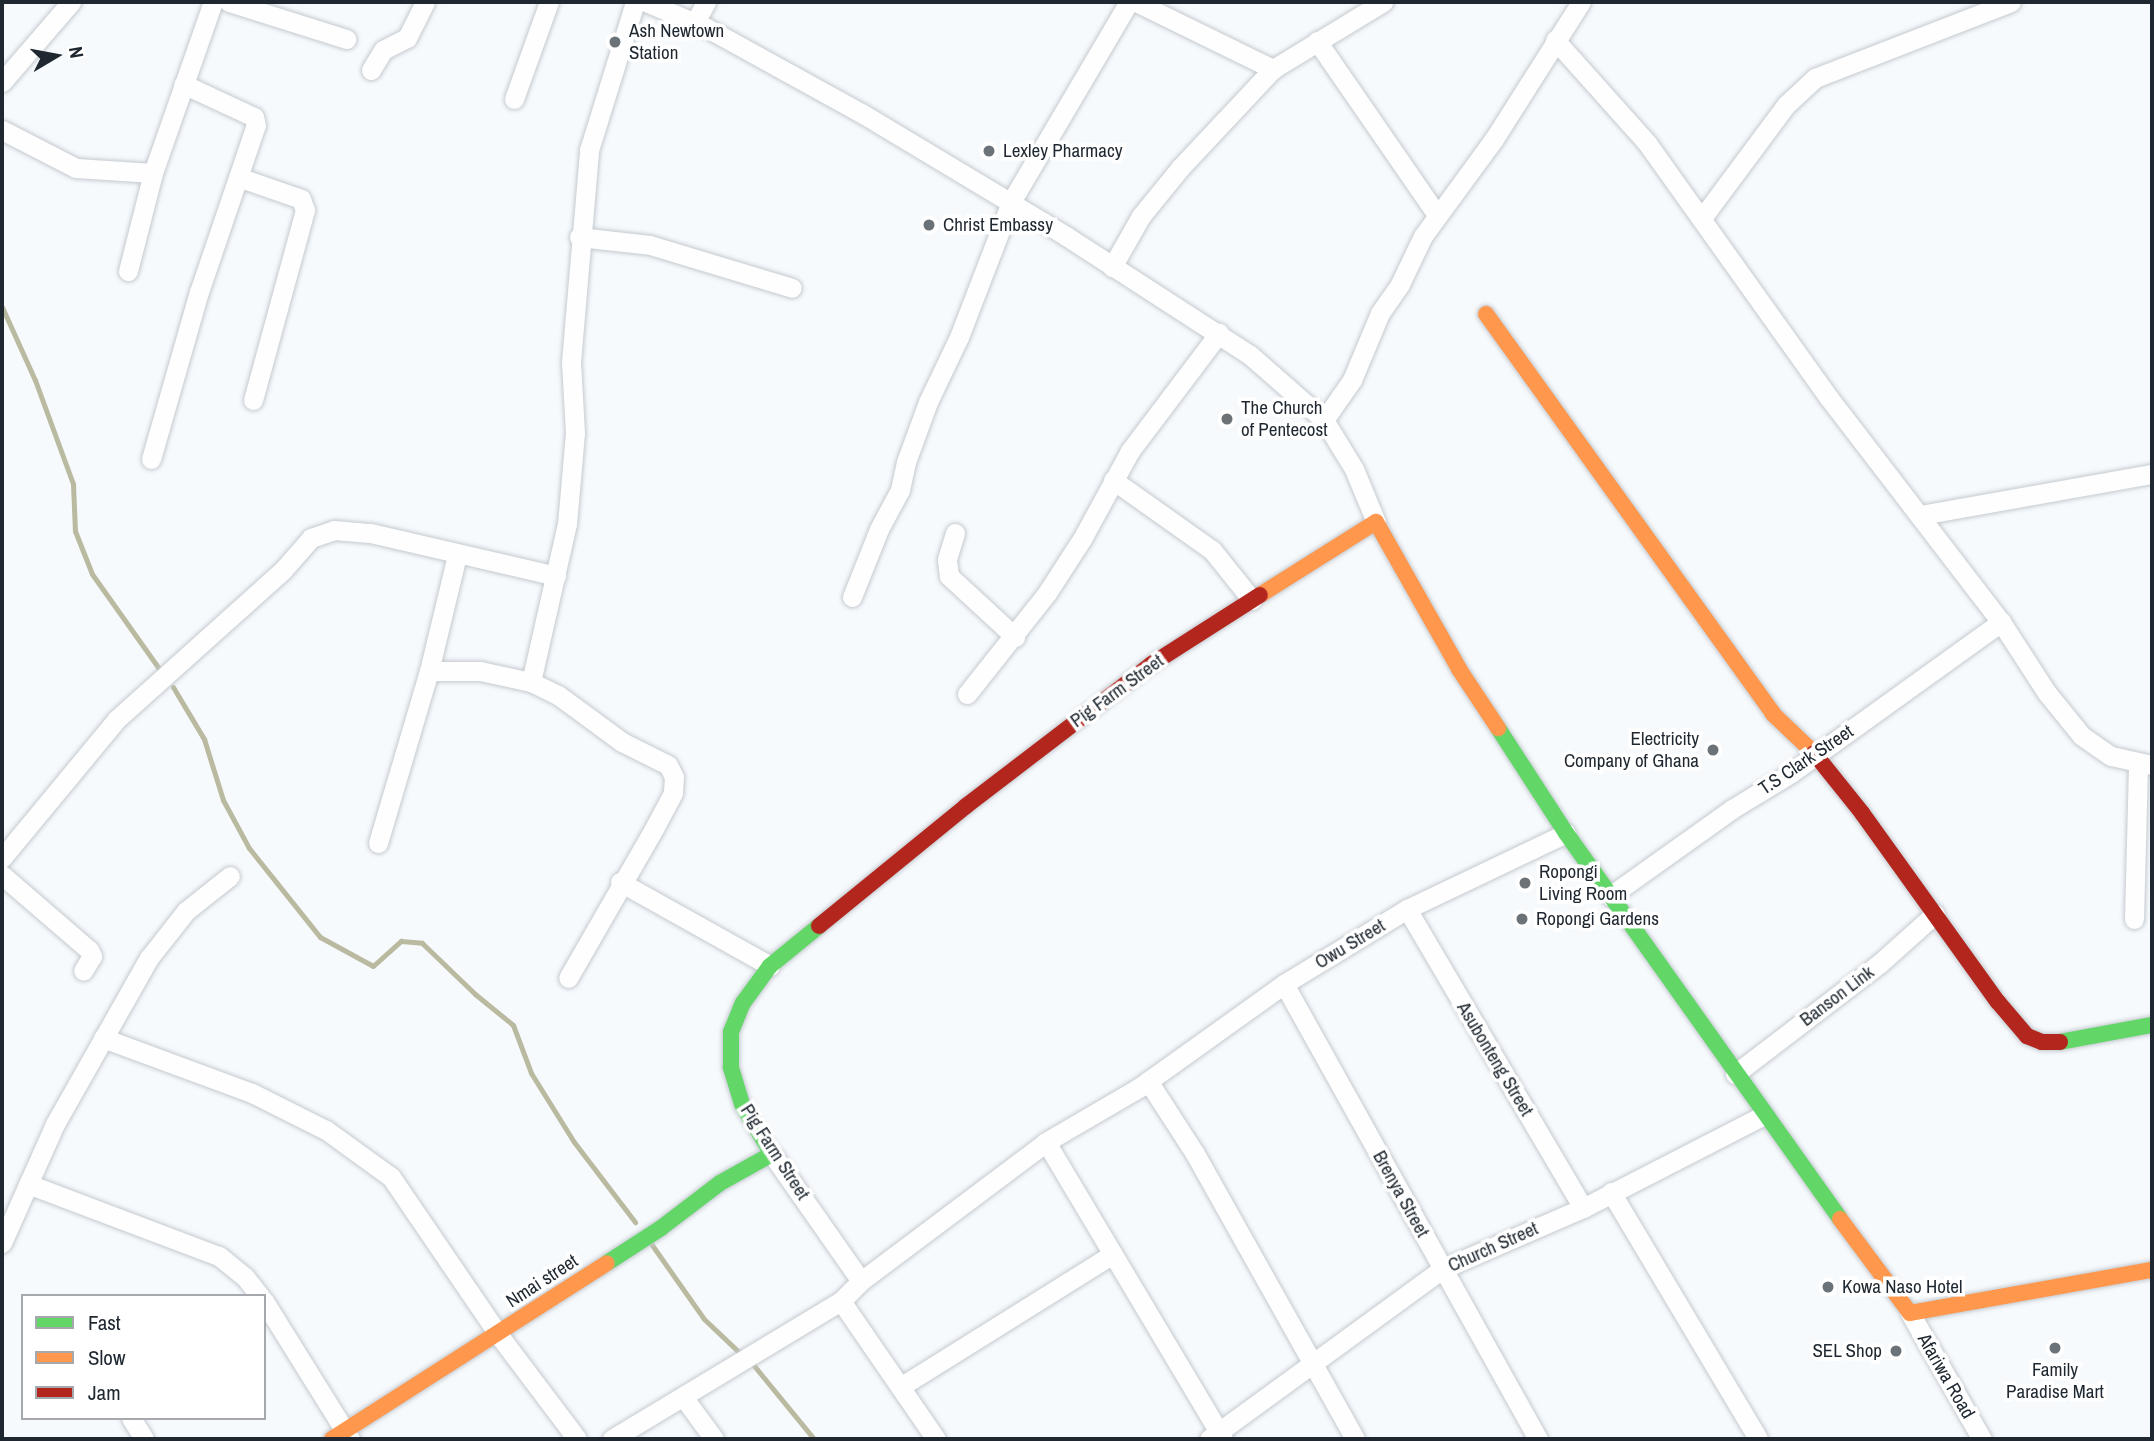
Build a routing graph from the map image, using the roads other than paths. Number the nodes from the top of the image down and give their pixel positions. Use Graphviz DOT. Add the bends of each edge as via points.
graph roads {
  1 [pos="71,2"];
  2 [pos="213,2"];
  3 [pos="229,2"];
  4 [pos="425,2"];
  5 [pos="549,2"];
  6 [pos="635,2"];
  7 [pos="646,2"];
  8 [pos="706,2"];
  9 [pos="1129,2"];
  10 [pos="1136,2"];
  11 [pos="1383,2"];
  12 [pos="1581,2"];
  13 [pos="2011,2"];
  14 [pos="695,22"];
  15 [pos="346,39"];
  16 [pos="1555,40"];
  17 [pos="1317,41"];
  18 [pos="1273,69"];
  19 [pos="371,70"];
  20 [pos="2,82"];
  21 [pos="183,84"];
  22 [pos="514,99"];
  23 [pos="2,130"];
  24 [pos="153,173"];
  25 [pos="238,177"];
  26 [pos="1011,202"];
  27 [pos="1437,215"];
  28 [pos="1702,218"];
  29 [pos="579,237"];
  30 [pos="1112,267"];
  31 [pos="128,271"];
  32 [pos="792,288"];
  33 [pos="1486,314"];
  34 [pos="1219,333"];
  35 [pos="253,400"];
  36 [pos="1324,420"];
  37 [pos="151,459"];
  38 [pos="2152,474"];
  39 [pos="1113,480"];
  40 [pos="1921,515"];
  41 [pos="1376,522"];
  42 [pos="955,533"];
  43 [pos="457,555"];
  44 [pos="556,576"];
  45 [pos="852,597"];
  46 [pos="1252,600"];
  47 [pos="2001,622"];
  48 [pos="1014,636"];
  49 [pos="429,671"];
  50 [pos="531,682"];
  51 [pos="967,694"];
  52 [pos="1816,755"];
  53 [pos="2145,764"];
  54 [pos="1566,833"];
  55 [pos="378,843"];
  56 [pos="2,858"];
  57 [pos="2,875"];
  58 [pos="230,876"];
  59 [pos="621,882"];
  60 [pos="1611,896"];
  61 [pos="1407,909"];
  62 [pos="1935,914"];
  63 [pos="2134,919"];
  64 [pos="770,966"];
  65 [pos="83,971"];
  66 [pos="568,978"];
  67 [pos="1284,984"];
  68 [pos="2152,1026"];
  69 [pos="103,1038"];
  70 [pos="1735,1074"];
  71 [pos="1148,1080"];
  72 [pos="1763,1115"];
  73 [pos="1046,1142"];
  74 [pos="772,1154"];
  75 [pos="28,1184"];
  76 [pos="1611,1192"];
  77 [pos="1583,1208"];
  78 [pos="2,1243"];
  79 [pos="1113,1254"];
  80 [pos="1443,1269"];
  81 [pos="2152,1270"];
  82 [pos="861,1281"];
  83 [pos="258,1294"];
  84 [pos="841,1301"];
  85 [pos="266,1304"];
  86 [pos="1910,1313"];
  87 [pos="498,1334"];
  88 [pos="1315,1363"];
  89 [pos="900,1387"];
  90 [pos="684,1398"];
  91 [pos="132,1420"];
  92 [pos="342,1436"];
  93 [pos="1217,1436"];
  94 [pos="144,1439"];
  95 [pos="578,1439"];
  96 [pos="612,1439"];
  97 [pos="714,1439"];
  98 [pos="936,1439"];
  99 [pos="1355,1439"];
  100 [pos="1538,1439"];
  101 [pos="1758,1439"];
  102 [pos="1982,1439"];
  1 -- 20 [label="street"];
  2 -- 21 [label="street"];
  3 -- 15 [label="street"];
  4 -- 19 [label="street" via="407,38 383,50"];
  5 -- 22 [label="street"];
  6 -- 29 [label="street" via="589,149"];
  7 -- 14 [label="street"];
  8 -- 14 [label="street"];
  9 -- 26 [label="street"];
  10 -- 18 [label="street"];
  11 -- 17 [label="street"];
  12 -- 16 [label="street"];
  13 -- 28 [label="street" via="1815,78 1786,105"];
  14 -- 26 [label="street"];
  16 -- 27 [label="street" via="1494,139"];
  16 -- 28 [label="street" via="1647,143"];
  17 -- 18 [label="street"];
  17 -- 27 [label="street"];
  18 -- 30 [label="street" via="1180,168 1141,216"];
  21 -- 24 [label="street"];
  21 -- 25 [label="street" via="254,117 256,125"];
  23 -- 24 [label="street" via="76,168"];
  24 -- 31 [label="street"];
  25 -- 35 [label="street" via="301,199 305,210"];
  25 -- 37 [label="street"];
  26 -- 30 [label="street"];
  26 -- 45 [label="street" via="959,337 928,402 900,490"];
  27 -- 36 [label="street" via="1380,313 1352,380"];
  28 -- 40 [label="street" via="1829,398"];
  29 -- 32 [label="street" via="650,244"];
  29 -- 44 [label="street" via="571,362 575,433 567,524"];
  30 -- 34 [label="street"];
  33 -- 52 [label="street" via="1696,612 1773,714"];
  34 -- 36 [label="street"];
  34 -- 39 [label="street"];
  36 -- 41 [label="street" via="1354,469"];
  38 -- 40 [label="street"];
  39 -- 46 [label="street" via="1212,550"];
  39 -- 48 [label="street" via="1075,550"];
  40 -- 47 [label="street"];
  41 -- 46 [label="street, Pig Farm Street"];
  41 -- 54 [label="street" via="1459,668"];
  42 -- 48 [label="street" via="947,559 949,576"];
  43 -- 44 [label="street"];
  43 -- 49 [label="street"];
  43 -- 56 [label="street" via="370,533 334,530 311,538 283,570 117,719"];
  44 -- 50 [label="street"];
  46 -- 64 [label="street, Pig Farm Street" via="1152,664 1037,751"];
  47 -- 52 [label="street, T.S Clark Street"];
  47 -- 53 [label="street" via="2082,736 2111,756"];
  48 -- 51 [label="street"];
  49 -- 50 [label="street" via="480,671"];
  49 -- 55 [label="street"];
  50 -- 59 [label="street" via="558,695 622,742 667,765 674,777 673,793"];
  52 -- 60 [label="street, T.S Clark Street" via="1721,816"];
  52 -- 62 [label="street"];
  53 -- 63 [label="street"];
  54 -- 60 [label="street"];
  54 -- 61 [label="street, Owu Street"];
  57 -- 65 [label="street" via="89,950 92,956"];
  58 -- 69 [label="street" via="186,911 149,958"];
  59 -- 64 [label="street"];
  59 -- 66 [label="street"];
  60 -- 70 [label="street"];
  61 -- 67 [label="street, Owu Street"];
  61 -- 77 [label="street, Asubonteng Street"];
  62 -- 68 [label="street" via="2027,1036 2042,1042 2064,1042"];
  62 -- 70 [label="street, Banson Link" via="1879,964"];
  64 -- 74 [label="street, Pig Farm Street" via="743,1003 735,1023 731,1068 742,1104"];
  67 -- 71 [label="street, Owu Street"];
  67 -- 80 [label="street, Brenya Street"];
  69 -- 75 [label="street"];
  69 -- 87 [label="street" via="252,1093 326,1130 390,1177"];
  70 -- 72 [label="street"];
  71 -- 73 [label="street"];
  71 -- 88 [label="street"];
  72 -- 76 [label="street, Church Street"];
  72 -- 86 [label="street"];
  73 -- 79 [label="street"];
  73 -- 82 [label="street"];
  74 -- 82 [label="street, Pig Farm Street"];
  74 -- 87 [label="street, Nmai street" via="720,1183 661,1228"];
  75 -- 78 [label="street"];
  75 -- 83 [label="street" via="219,1256"];
  76 -- 77 [label="street, Church Street"];
  76 -- 101 [label="street"];
  77 -- 80 [label="street, Church Street"];
  79 -- 89 [label="street"];
  79 -- 93 [label="street"];
  80 -- 88 [label="street, Church Street"];
  80 -- 100 [label="street, Brenya Street"];
  81 -- 86 [label="street"];
  82 -- 84 [label="street"];
  84 -- 89 [label="street"];
  84 -- 90 [label="street"];
  85 -- 92 [label="street"];
  86 -- 102 [label="street, Afariwa Road"];
  87 -- 92 [label="street, Nmai street"];
  87 -- 95 [label="street"];
  88 -- 93 [label="street, Church Street"];
  88 -- 99 [label="street"];
  89 -- 98 [label="street"];
  90 -- 96 [label="street"];
  90 -- 97 [label="street"];
  91 -- 94 [label="street"];
}
